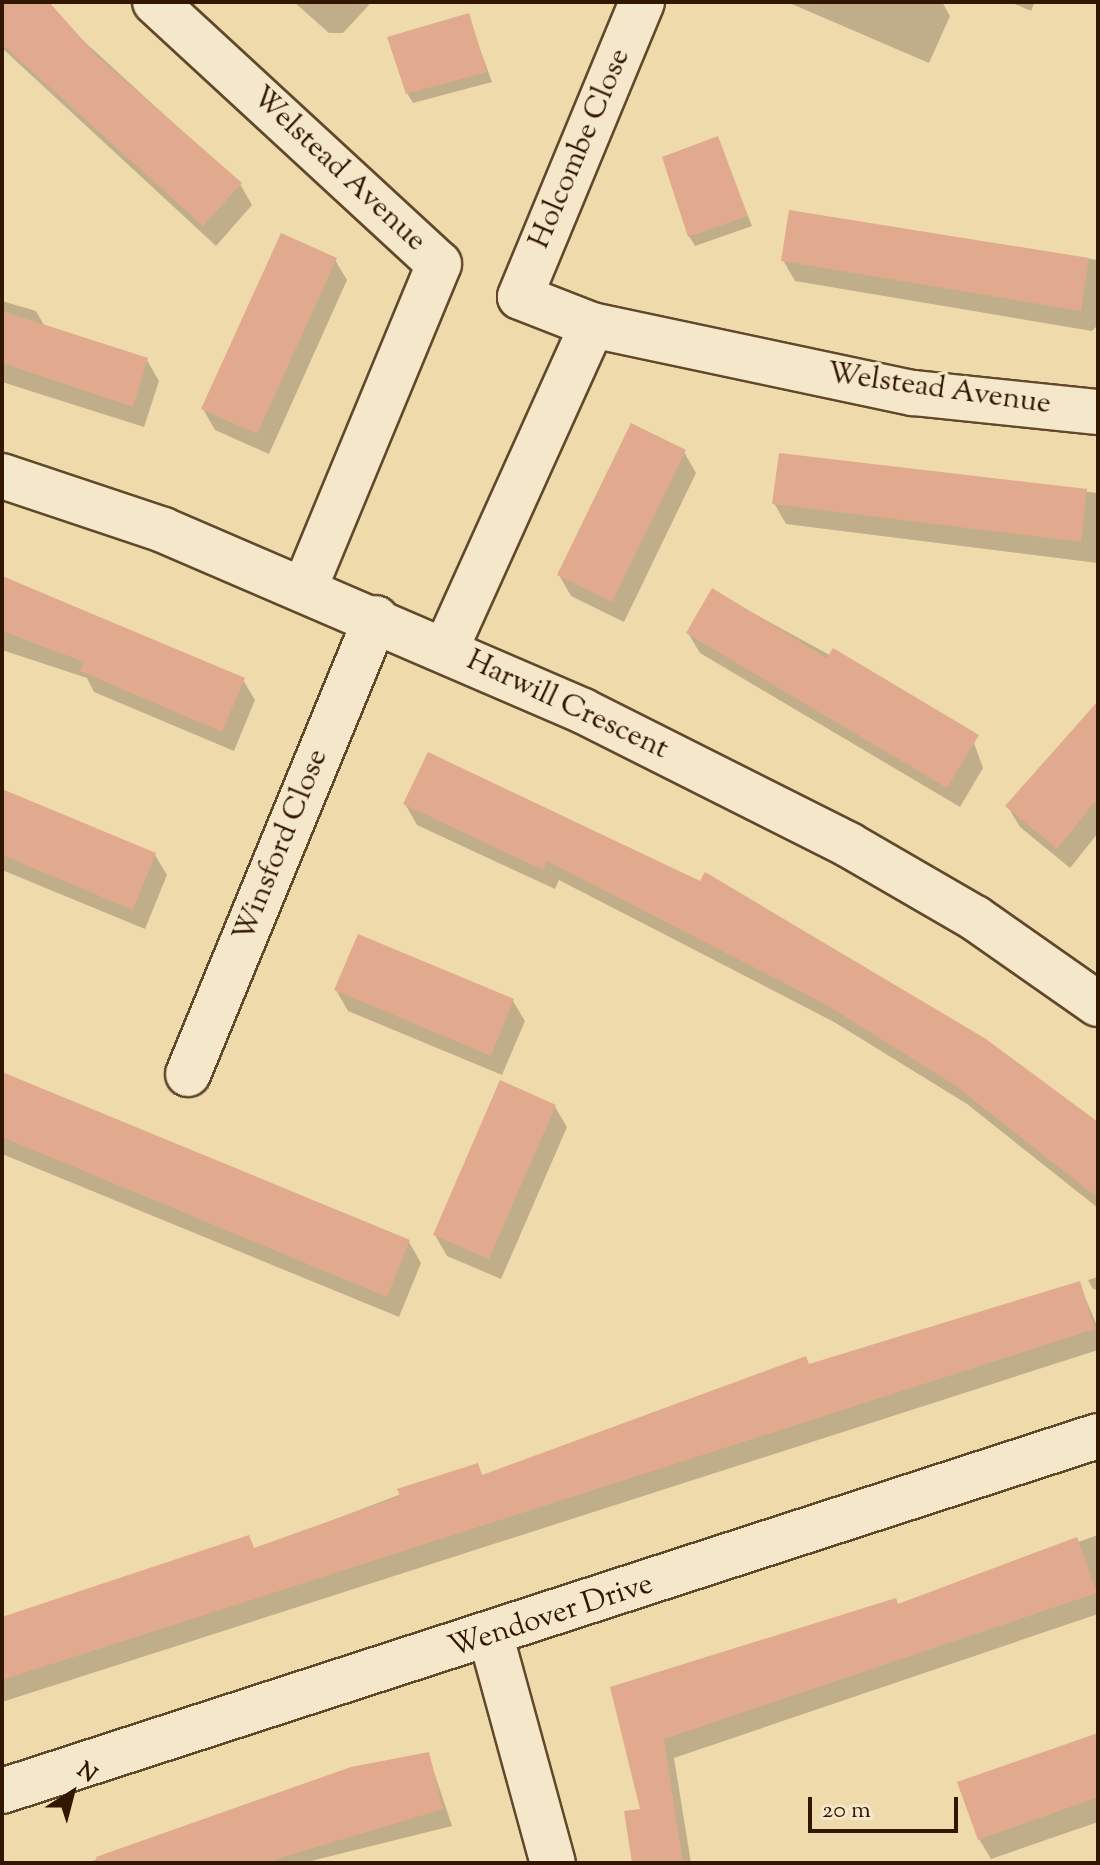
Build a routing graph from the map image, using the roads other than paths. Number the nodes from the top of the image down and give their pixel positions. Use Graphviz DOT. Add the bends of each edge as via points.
graph roads {
  1 [pos="155,2"];
  2 [pos="642,2"];
  3 [pos="520,297"];
  4 [pos="592,325"];
  5 [pos="1098,412"];
  6 [pos="2,476"];
  7 [pos="305,588"];
  8 [pos="376,618"];
  9 [pos="446,649"];
  10 [pos="1098,1004"];
  11 [pos="188,1074"];
  12 [pos="1098,1436"];
  13 [pos="491,1637"];
  14 [pos="2,1791"];
  15 [pos="553,1863"];
  1 -- 7 [label="street, Welstead Avenue" via="439,264"];
  2 -- 3 [label="street, Holcombe Close"];
  3 -- 4 [label="street, Welstead Avenue"];
  4 -- 5 [label="street, Welstead Avenue" via="913,393"];
  4 -- 9 [label="street"];
  6 -- 7 [label="street, Harwill Crescent"];
  7 -- 8 [label="street, Harwill Crescent"];
  8 -- 9 [label="street, Harwill Crescent"];
  8 -- 11 [label="street, Winsford Close"];
  9 -- 10 [label="street, Harwill Crescent" via="849,845 975,918"];
  12 -- 13 [label="street, Wendover Drive"];
  13 -- 14 [label="street, Wendover Drive"];
  13 -- 15 [label="street"];
}
